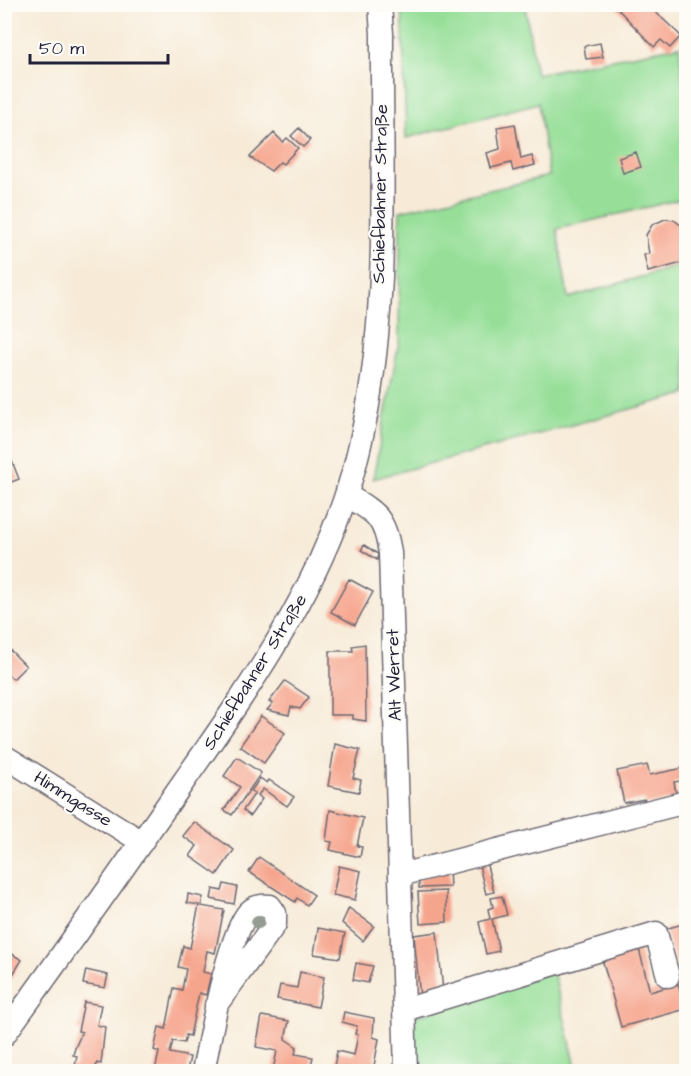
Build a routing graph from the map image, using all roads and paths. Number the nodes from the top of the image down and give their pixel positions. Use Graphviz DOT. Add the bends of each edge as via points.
graph roads {
  1 [pos="380,4"];
  2 [pos="346,495"];
  3 [pos="4,756"];
  4 [pos="687,802"];
  5 [pos="142,842"];
  6 [pos="400,875"];
  7 [pos="668,976"];
  8 [pos="216,1005"];
  9 [pos="404,1010"];
  10 [pos="4,1035"];
  11 [pos="203,1071"];
  12 [pos="406,1071"];
  1 -- 2 [label="street, Schiefbahner Straße" via="378,315 365,420"];
  2 -- 5 [label="street, Schiefbahner Straße" via="319,564 289,624"];
  2 -- 6 [label="street, Alt Werret" via="374,512 388,540"];
  3 -- 5 [label="street, Himmgasse"];
  4 -- 6 [label="street"];
  5 -- 10 [label="street, Schiefbahner Straße"];
  6 -- 9 [label="street, Alt Werret"];
  7 -- 9 [label="street" via="656,933"];
  8 -- 11 [label="street"];
  9 -- 12 [label="street, Alt Werret"];
}
